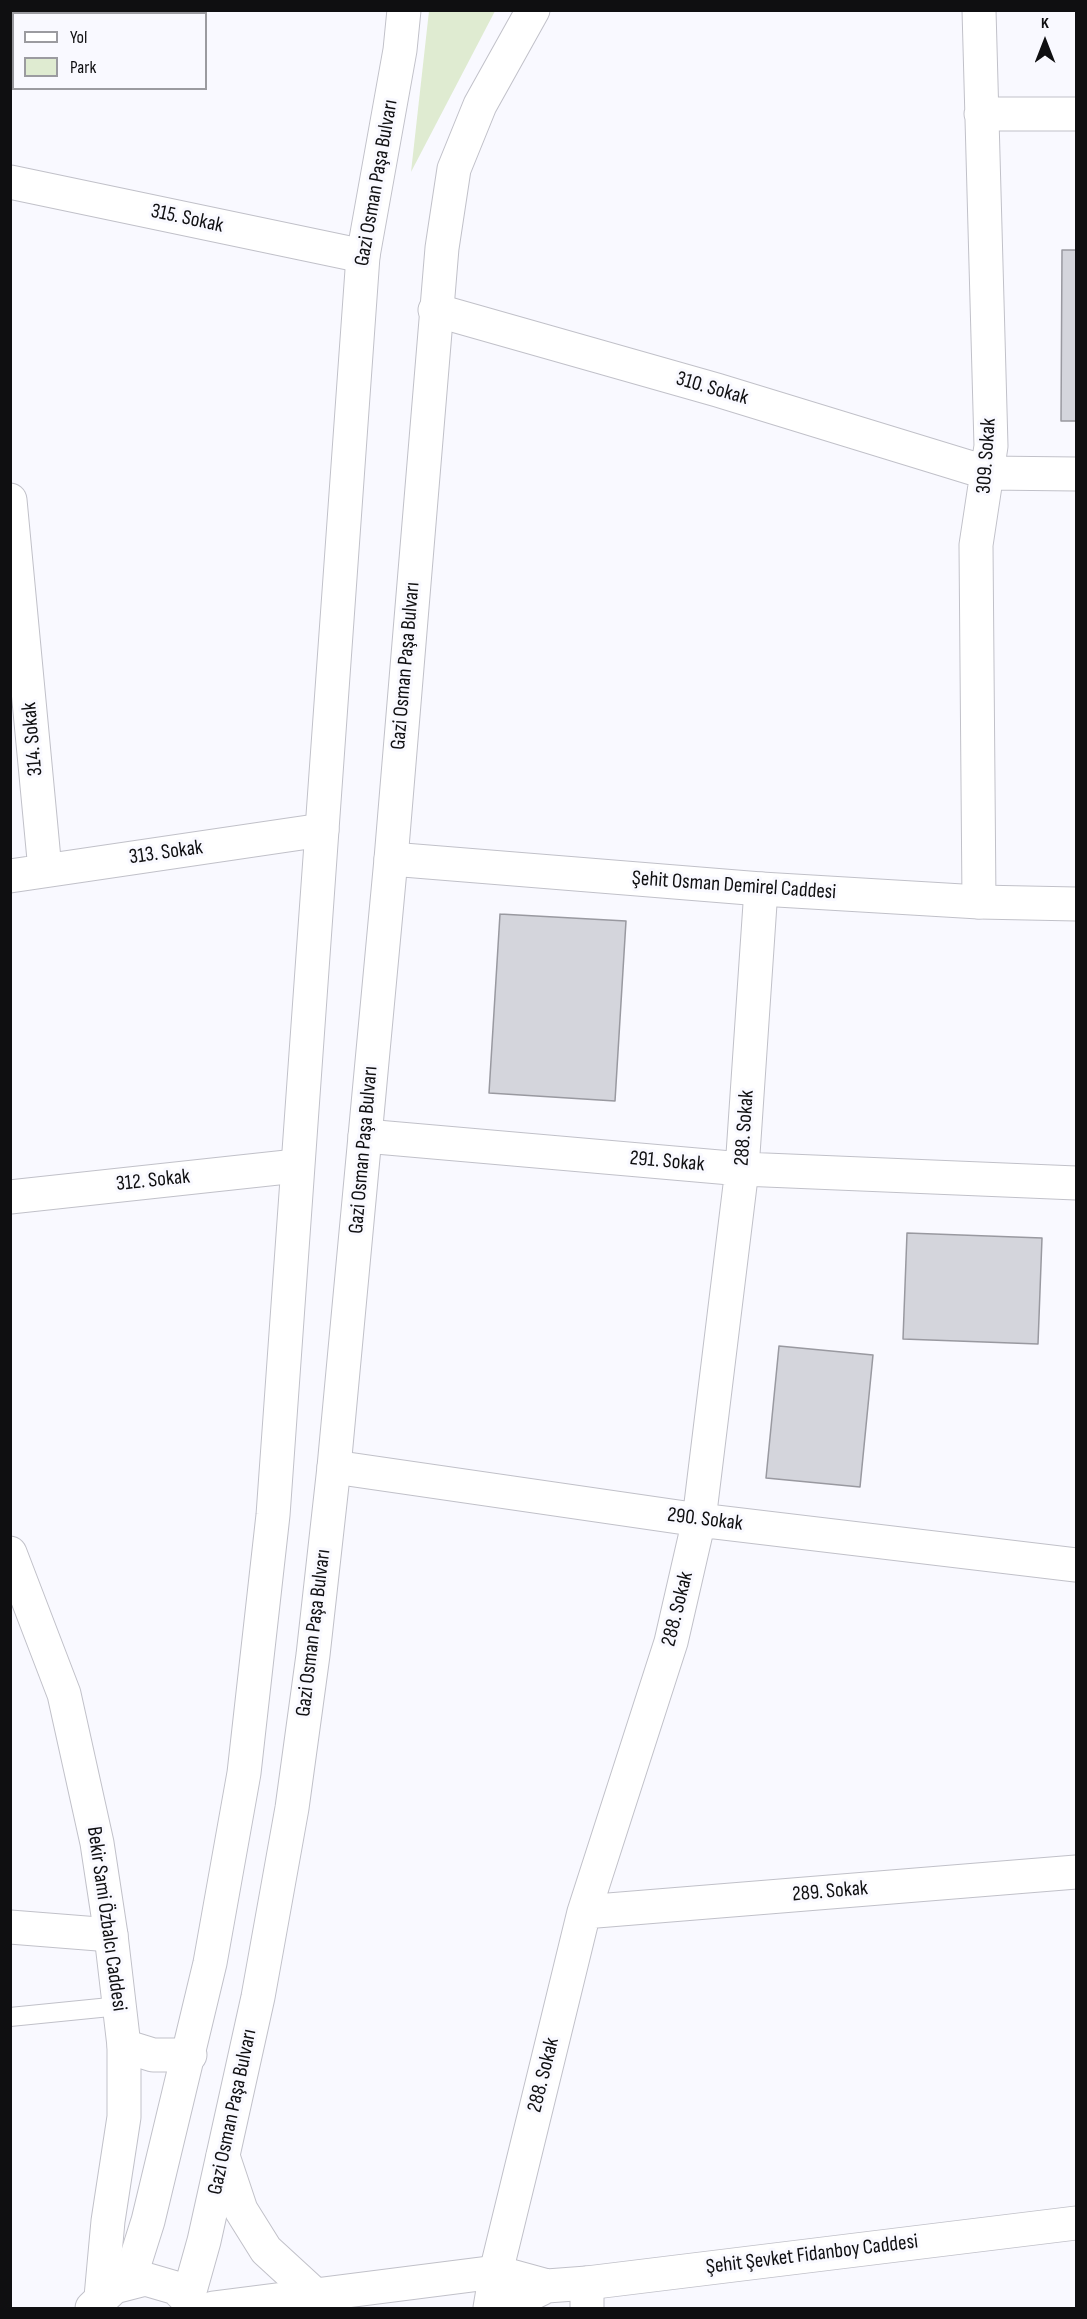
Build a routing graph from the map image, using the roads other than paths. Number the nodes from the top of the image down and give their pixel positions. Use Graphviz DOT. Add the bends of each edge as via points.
graph roads {
  1 [pos="404,10"];
  2 [pos="533,10"];
  3 [pos="979,10"];
  4 [pos="981,114"];
  5 [pos="1077,114"];
  6 [pos="10,182"];
  7 [pos="363,256"];
  8 [pos="435,310"];
  9 [pos="988,473"];
  10 [pos="1077,474"];
  11 [pos="10,500"];
  12 [pos="322,830"];
  13 [pos="391,859"];
  14 [pos="45,870"];
  15 [pos="10,876"];
  16 [pos="761,889"];
  17 [pos="979,902"];
  18 [pos="1077,904"];
  19 [pos="365,1136"];
  20 [pos="296,1166"];
  21 [pos="742,1168"];
  22 [pos="1077,1183"];
  23 [pos="10,1197"];
  24 [pos="334,1467"];
  25 [pos="699,1520"];
  26 [pos="10,1553"];
  27 [pos="1077,1565"];
  28 [pos="1077,1872"];
  29 [pos="584,1912"];
  30 [pos="10,1927"];
  31 [pos="111,1935"];
  32 [pos="120,2006"];
  33 [pos="10,2017"];
  34 [pos="124,2046"];
  35 [pos="190,2055"];
  36 [pos="223,2156"];
  37 [pos="1077,2223"];
  38 [pos="496,2272"];
  39 [pos="547,2286"];
  40 [pos="315,2295"];
  41 [pos="107,2296"];
  42 [pos="587,2296"];
  43 [pos="199,2305"];
  44 [pos="490,2308"];
  45 [pos="502,2308"];
  1 -- 7 [label="street, Gazi Osman Paşa Bulvarı"];
  2 -- 8 [label="street, Gazi Osman Paşa Bulvarı" via="480,105 454,169"];
  3 -- 4 [label="street, 309. Sokak"];
  4 -- 5 [label="street"];
  4 -- 9 [label="street, 309. Sokak" via="991,446"];
  6 -- 7 [label="street, 315. Sokak"];
  7 -- 12 [label="street, Gazi Osman Paşa Bulvarı"];
  8 -- 9 [label="street, 310. Sokak"];
  8 -- 13 [label="street, Gazi Osman Paşa Bulvarı"];
  9 -- 10 [label="street, 310. Sokak"];
  9 -- 17 [label="street, 309. Sokak" via="976,545"];
  11 -- 14 [label="street, 314. Sokak"];
  12 -- 14 [label="street, 313. Sokak"];
  12 -- 20 [label="street, Gazi Osman Paşa Bulvarı"];
  13 -- 16 [label="street, Şehit Osman Demirel Caddesi"];
  13 -- 19 [label="street, Gazi Osman Paşa Bulvarı"];
  14 -- 15 [label="street, 313. Sokak"];
  16 -- 17 [label="street, Şehit Osman Demirel Caddesi"];
  16 -- 21 [label="street, 288. Sokak"];
  17 -- 18 [label="street, Şehit Osman Demirel Caddesi"];
  19 -- 21 [label="street, 291. Sokak"];
  19 -- 24 [label="street, Gazi Osman Paşa Bulvarı"];
  20 -- 23 [label="street, 312. Sokak"];
  20 -- 35 [label="street, Gazi Osman Paşa Bulvarı" via="273,1515 244,1773 227,1878"];
  21 -- 22 [label="street, 291. Sokak"];
  21 -- 25 [label="street, 288. Sokak"];
  24 -- 25 [label="street, 290. Sokak"];
  24 -- 36 [label="street, Gazi Osman Paşa Bulvarı" via="292,1808 258,1997"];
  25 -- 27 [label="street, 290. Sokak"];
  25 -- 29 [label="street, 288. Sokak" via="671,1642"];
  26 -- 31 [label="street, Bekir Sami Özbalcı Caddesi" via="64,1694 97,1843"];
  28 -- 29 [label="street, 289. Sokak"];
  29 -- 38 [label="street, 288. Sokak"];
  30 -- 31 [label="street"];
  31 -- 32 [label="street, Bekir Sami Özbalcı Caddesi"];
  32 -- 33 [label="lane"];
  32 -- 34 [label="street, Bekir Sami Özbalcı Caddesi"];
  34 -- 35 [label="street" via="153,2055"];
  34 -- 41 [label="street, Bekir Sami Özbalcı Caddesi" via="124,2117 108,2221"];
  35 -- 41 [label="street, Gazi Osman Paşa Bulvarı" via="148,2221"];
  36 -- 40 [label="street" via="241,2210 266,2250"];
  36 -- 43 [label="street, Gazi Osman Paşa Bulvarı"];
  37 -- 42 [label="street, Şehit Şevket Fidanboy Caddesi"];
  38 -- 39 [label="street"];
  38 -- 40 [label="street"];
  38 -- 44 [label="street, 288. Sokak"];
  39 -- 42 [label="street, Şehit Şevket Fidanboy Caddesi"];
  39 -- 45 [label="street"];
  40 -- 43 [label="street"];
  41 -- 43 [label="street" via="145,2279 176,2288"];
}
